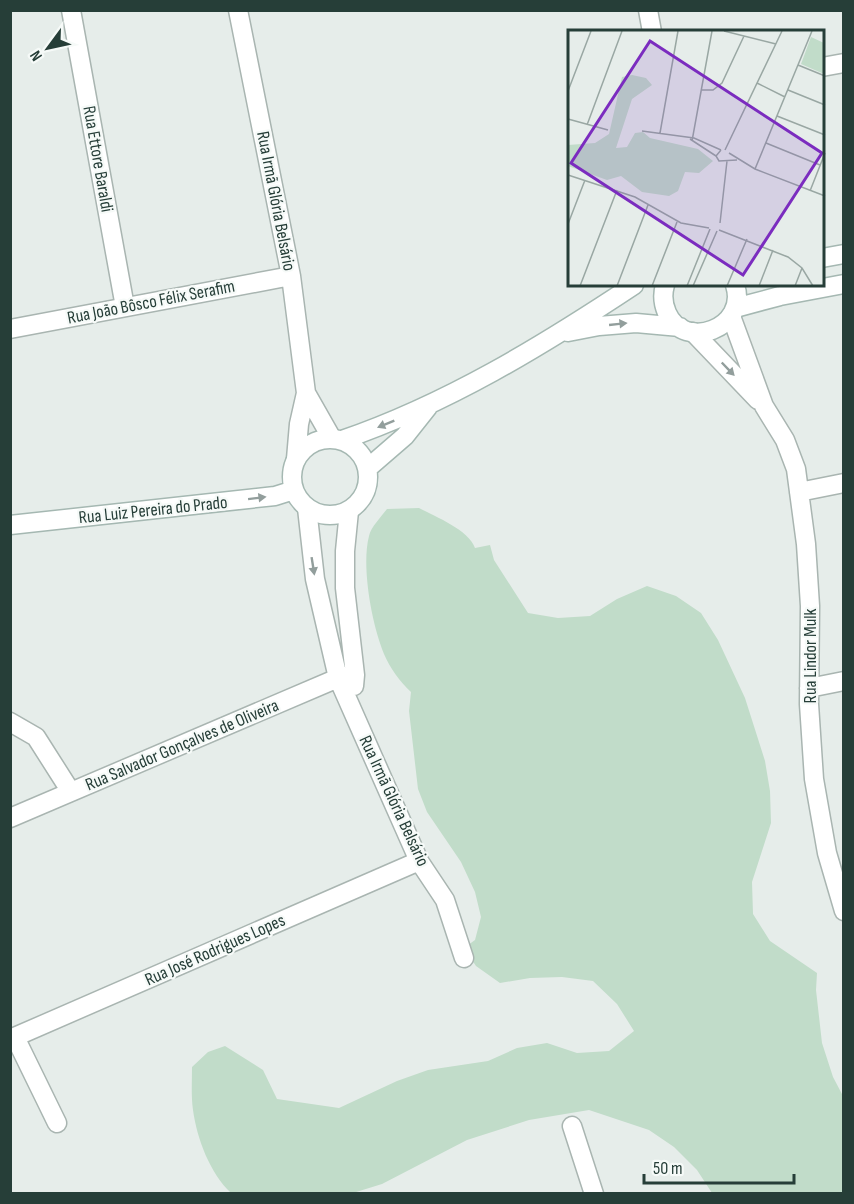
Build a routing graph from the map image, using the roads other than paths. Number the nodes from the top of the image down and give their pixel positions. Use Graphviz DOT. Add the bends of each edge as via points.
graph roads {
  1 [pos="71,10"];
  2 [pos="238,10"];
  3 [pos="648,10"];
  4 [pos="651,30"];
  5 [pos="843,63"];
  6 [pos="824,67"];
  7 [pos="843,254"];
  8 [pos="824,258"];
  9 [pos="291,276"];
  10 [pos="843,284"];
  11 [pos="632,286"];
  12 [pos="665,286"];
  13 [pos="735,286"];
  14 [pos="126,307"];
  15 [pos="733,313"];
  16 [pos="10,329"];
  17 [pos="686,330"];
  18 [pos="560,334"];
  19 [pos="306,393"];
  20 [pos="429,405"];
  21 [pos="764,406"];
  22 [pos="336,438"];
  23 [pos="296,459"];
  24 [pos="368,468"];
  25 [pos="843,483"];
  26 [pos="294,490"];
  27 [pos="799,492"];
  28 [pos="307,508"];
  29 [pos="349,511"];
  30 [pos="10,525"];
  31 [pos="347,677"];
  32 [pos="843,681"];
  33 [pos="809,688"];
  34 [pos="10,722"];
  35 [pos="71,792"];
  36 [pos="10,818"];
  37 [pos="419,861"];
  38 [pos="840,887"];
  39 [pos="843,911"];
  40 [pos="464,958"];
  41 [pos="13,1038"];
  42 [pos="57,1123"];
  43 [pos="572,1126"];
  44 [pos="594,1194"];
  1 -- 14 [label="street, Rua Ettore Baraldi"];
  2 -- 9 [label="street, Rua Irmã Glória Belsário"];
  3 -- 4 [label="street"];
  5 -- 6 [label="street"];
  7 -- 8 [label="street"];
  9 -- 14 [label="street, Rua João Bôsco Félix Serafim"];
  9 -- 19 [label="street, Rua Irmã Glória Belsário"];
  10 -- 15 [label="street" via="780,296"];
  11 -- 18 [label="street"];
  12 -- 17 [label="street, Rua Lindor Mulk" via="663,303 669,317"];
  13 -- 15 [label="street"];
  14 -- 16 [label="street, Rua João Bôsco Félix Serafim"];
  15 -- 17 [label="street" via="721,327 707,332"];
  15 -- 21 [label="street, Rua Lindor Mulk"];
  18 -- 17 [label="street, one-way" via="636,322"];
  17 -- 21 [label="street, Rua Lindor Mulk, one-way"];
  18 -- 20 [label="street"];
  19 -- 22 [label="street, Rua Irmã Glória Belsário"];
  19 -- 23 [label="street, Rua Irmã Glória Belsário"];
  20 -- 22 [label="street, one-way" via="382,426"];
  20 -- 24 [label="street" via="405,436"];
  21 -- 27 [label="street, Rua Lindor Mulk" via="785,440 796,469"];
  22 -- 23 [label="street" via="315,441"];
  22 -- 24 [label="street" via="354,446"];
  23 -- 26 [label="street"];
  24 -- 29 [label="street" via="366,493"];
  25 -- 27 [label="street"];
  26 -- 28 [label="street"];
  30 -- 26 [label="street, Rua Luiz Pereira do Prado, one-way" via="275,496"];
  27 -- 33 [label="street, Rua Lindor Mulk" via="810,606"];
  28 -- 29 [label="street" via="320,514"];
  28 -- 31 [label="street, Rua Irmã Glória Belsário, one-way" via="315,579"];
  29 -- 31 [label="street, Rua Irmã Glória Belsário" via="345,551"];
  31 -- 35 [label="street, Rua Salvador Gonçalves de Oliveira"];
  31 -- 37 [label="street, Rua Irmã Glória Belsário" via="352,709"];
  32 -- 33 [label="street"];
  33 -- 38 [label="street, Rua Lindor Mulk" via="814,780 827,853"];
  34 -- 35 [label="street" via="36,736"];
  35 -- 36 [label="street, Rua Salvador Gonçalves de Oliveira"];
  37 -- 40 [label="street, Rua Irmã Glória Belsário" via="445,900"];
  37 -- 41 [label="street, Rua José Rodrigues Lopes"];
  38 -- 39 [label="street, Rua Lindor Mulk"];
  41 -- 42 [label="street"];
  43 -- 44 [label="street"];
}
